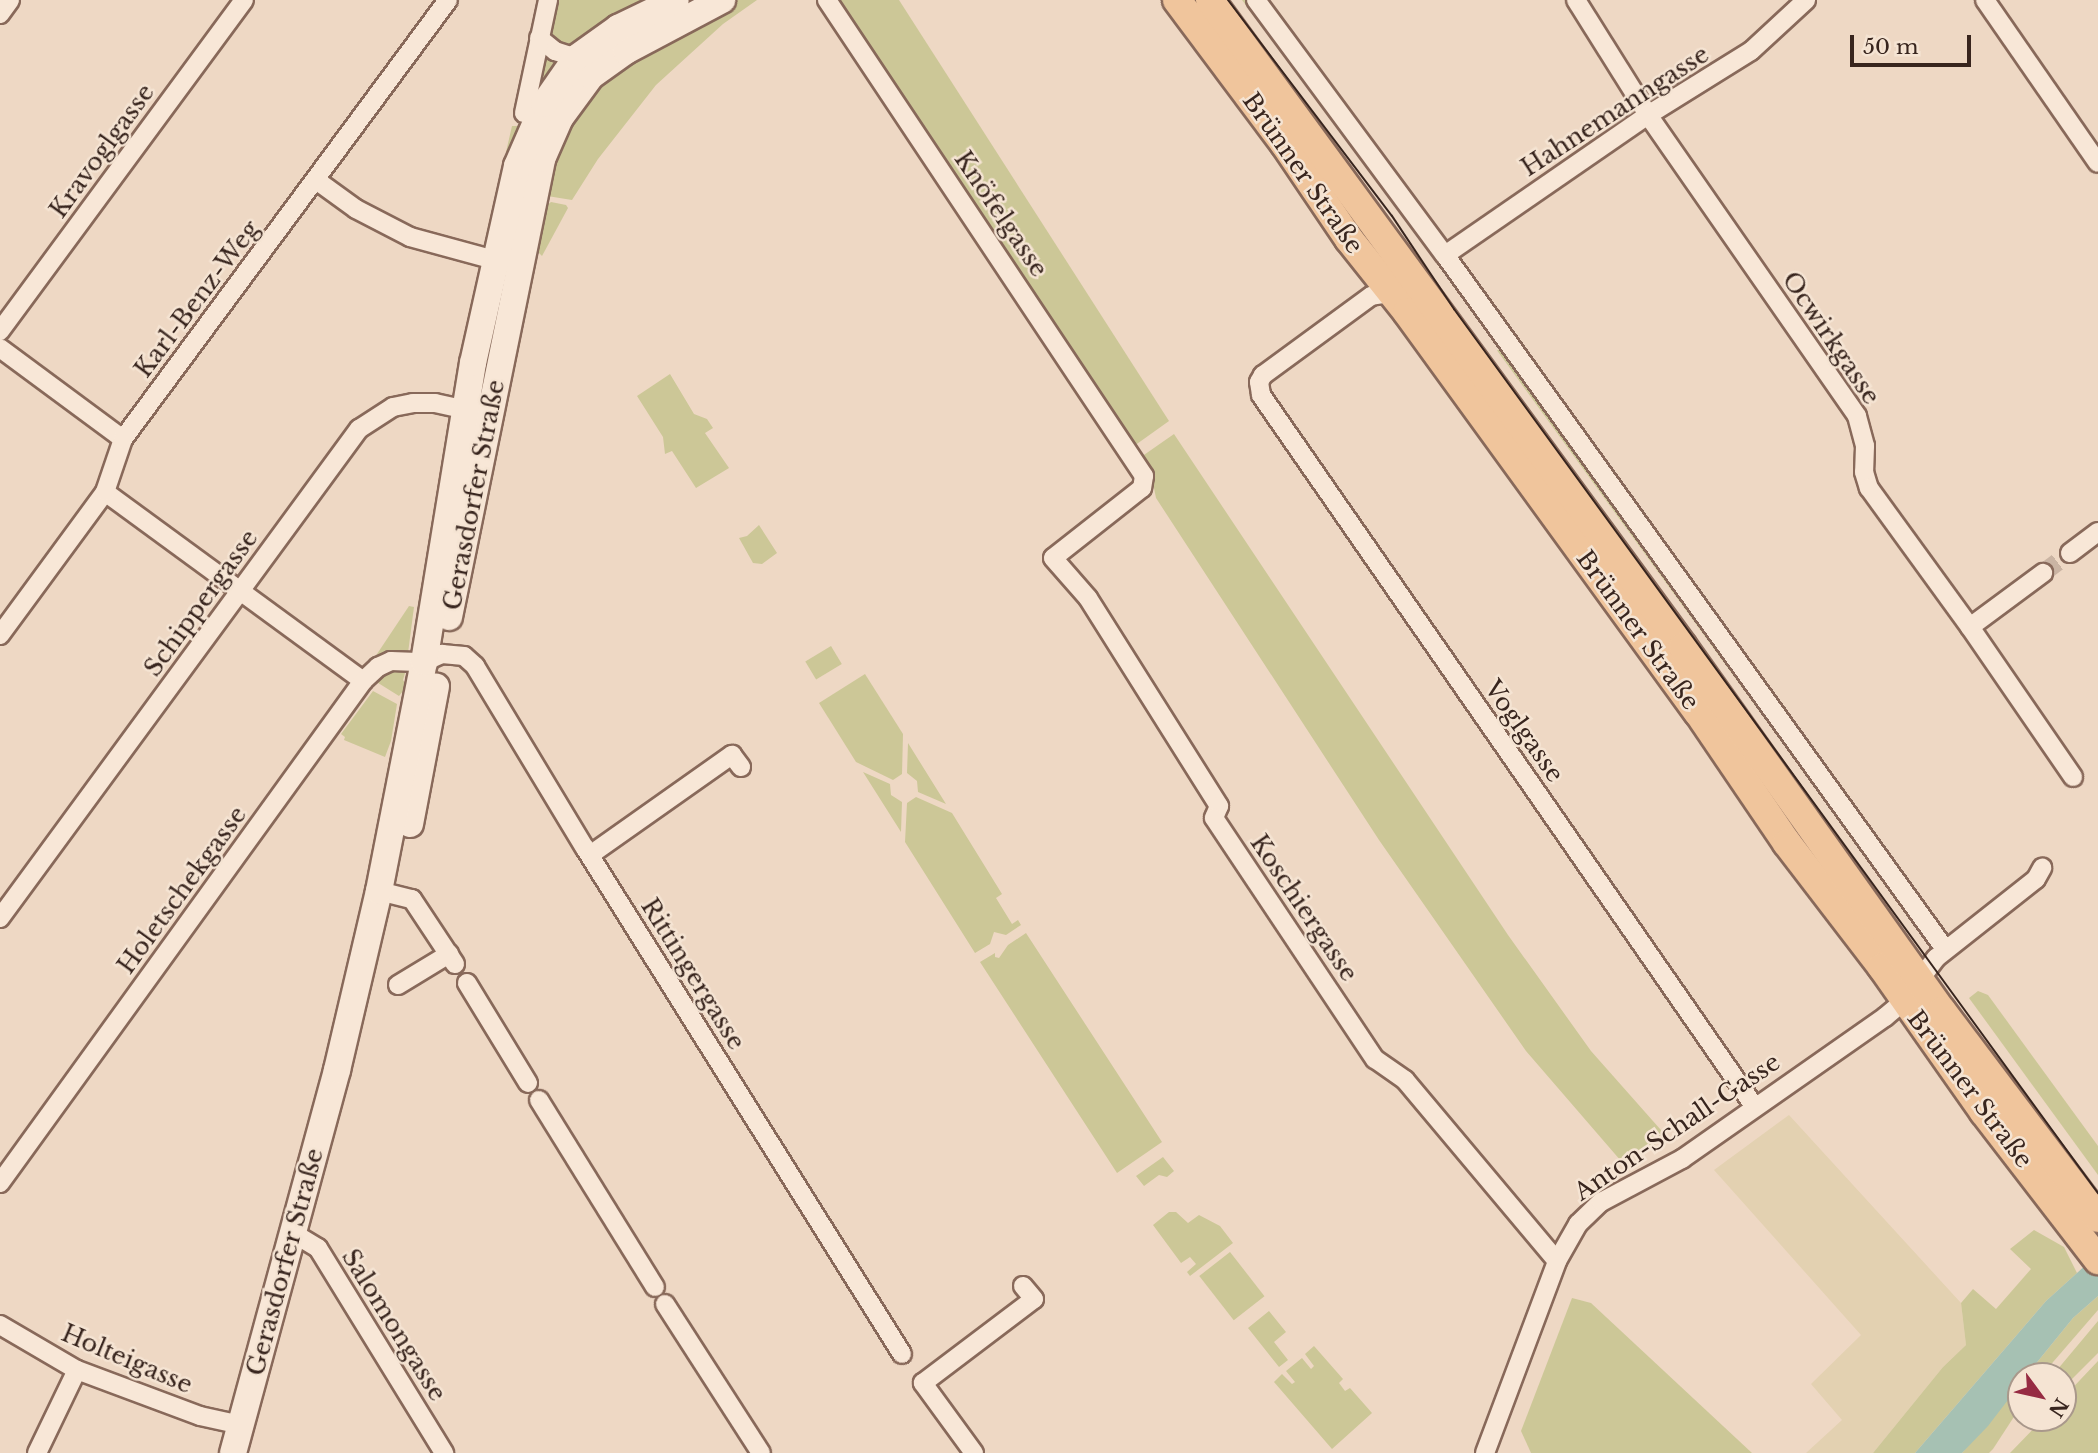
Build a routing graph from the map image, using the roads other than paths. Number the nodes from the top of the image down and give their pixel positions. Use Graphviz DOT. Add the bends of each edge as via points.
graph roads {
  1 [pos="10,0"];
  2 [pos="244,0"];
  3 [pos="448,0"];
  4 [pos="548,0"];
  5 [pos="677,0"];
  6 [pos="722,0"];
  7 [pos="827,0"];
  8 [pos="1177,0"];
  9 [pos="1210,0"];
  10 [pos="1256,0"];
  11 [pos="1576,0"];
  12 [pos="1806,0"];
  13 [pos="1985,0"];
  14 [pos="0,14"];
  15 [pos="539,38"];
  16 [pos="584,67"];
  17 [pos="524,113"];
  18 [pos="1648,115"];
  19 [pos="2098,163"];
  20 [pos="316,180"];
  21 [pos="1445,255"];
  22 [pos="507,263"];
  23 [pos="1388,292"];
  24 [pos="1435,309"];
  25 [pos="0,331"];
  26 [pos="0,348"];
  27 [pos="478,412"];
  28 [pos="122,439"];
  29 [pos="105,492"];
  30 [pos="2098,532"];
  31 [pos="2070,553"];
  32 [pos="1053,558"];
  33 [pos="2043,573"];
  34 [pos="240,591"];
  35 [pos="1970,626"];
  36 [pos="0,635"];
  37 [pos="433,658"];
  38 [pos="363,681"];
  39 [pos="741,767"];
  40 [pos="2073,777"];
  41 [pos="590,855"];
  42 [pos="2042,868"];
  43 [pos="386,892"];
  44 [pos="0,918"];
  45 [pos="1945,949"];
  46 [pos="1921,979"];
  47 [pos="467,983"];
  48 [pos="398,985"];
  49 [pos="1903,1002"];
  50 [pos="528,1083"];
  51 [pos="538,1100"];
  52 [pos="1754,1106"];
  53 [pos="0,1183"];
  54 [pos="2089,1225"];
  55 [pos="293,1233"];
  56 [pos="2098,1260"];
  57 [pos="1557,1261"];
  58 [pos="1023,1286"];
  59 [pos="655,1287"];
  60 [pos="665,1304"];
  61 [pos="0,1325"];
  62 [pos="902,1354"];
  63 [pos="77,1370"];
  64 [pos="241,1424"];
  65 [pos="37,1453"];
  66 [pos="233,1453"];
  67 [pos="444,1453"];
  68 [pos="761,1453"];
  69 [pos="974,1453"];
  70 [pos="1485,1453"];
  1 -- 14 [label="street"];
  2 -- 25 [label="street, Kravoglgasse"];
  3 -- 20 [label="street, Karl-Benz-Weg"];
  4 -- 15 [label="street"];
  5 -- 16 [label="main road, Gerasdorfer Straße" via="618,28"];
  6 -- 16 [label="main road, Gerasdorfer Straße" via="626,51"];
  7 -- 32 [label="street, Knöfelgasse" via="1144,476 1142,488"];
  8 -- 23 [label="main road, Brünner Straße"];
  9 -- 24 [label="main road, Brünner Straße"];
  10 -- 21 [label="street"];
  11 -- 18 [label="street, Ocwirkgasse"];
  12 -- 18 [label="street, Hahnemanngasse" via="1751,51"];
  13 -- 19 [label="street"];
  15 -- 16 [label="street"];
  15 -- 17 [label="street"];
  16 -- 22 [label="main road, Gerasdorfer Straße" via="544,104 517,166"];
  18 -- 21 [label="street, Hahnemanngasse"];
  18 -- 35 [label="street, Ocwirkgasse" via="1857,416 1869,488"];
  20 -- 22 [label="street" via="356,209 410,237"];
  20 -- 28 [label="street, Karl-Benz-Weg"];
  21 -- 45 [label="street"];
  22 -- 27 [label="main road, Gerasdorfer Straße" via="473,363"];
  23 -- 24 [label="street" via="1414,297"];
  23 -- 49 [label="main road, Brünner Straße" via="1690,701"];
  23 -- 52 [label="street, Voglgasse" via="1371,296 1263,374 1261,395"];
  24 -- 46 [label="main road, Brünner Straße"];
  26 -- 28 [label="street"];
  27 -- 34 [label="street, Schippergasse" via="413,403 374,417 359,429"];
  27 -- 37 [label="main road, Gerasdorfer Straße"];
  28 -- 29 [label="street, Karl-Benz-Weg"];
  29 -- 34 [label="street"];
  29 -- 36 [label="street, Karl-Benz-Weg"];
  30 -- 31 [label="street"];
  32 -- 57 [label="street, Koschiergasse" via="1088,598 1219,806 1214,818 1375,1059 1405,1080"];
  33 -- 35 [label="street"];
  34 -- 38 [label="street"];
  34 -- 44 [label="street, Schippergasse"];
  35 -- 40 [label="street, Ocwirkgasse"];
  37 -- 38 [label="street, Holetschekgasse" via="391,661"];
  37 -- 41 [label="street, Rittingergasse" via="464,656 475,666"];
  37 -- 43 [label="main road, Gerasdorfer Straße"];
  38 -- 53 [label="street, Holetschekgasse"];
  39 -- 41 [label="street" via="732,755"];
  41 -- 62 [label="street, Rittingergasse"];
  42 -- 45 [label="street" via="2036,879"];
  43 -- 48 [label="street" via="412,899 452,959"];
  43 -- 55 [label="main road, Gerasdorfer Straße"];
  45 -- 46 [label="street"];
  46 -- 49 [label="street, Anton-Schall-Gasse"];
  46 -- 54 [label="main road, Brünner Straße"];
  47 -- 50 [label="street"];
  49 -- 52 [label="street, Anton-Schall-Gasse"];
  49 -- 54 [label="main road, Brünner Straße" via="1984,1112"];
  51 -- 59 [label="street"];
  52 -- 57 [label="street, Anton-Schall-Gasse" via="1682,1159 1601,1202 1578,1224"];
  54 -- 56 [label="main road, Brünner Straße"];
  55 -- 64 [label="main road, Gerasdorfer Straße"];
  55 -- 67 [label="street, Salomongasse" via="318,1248"];
  57 -- 70 [label="street, Anton-Schall-Gasse"];
  58 -- 69 [label="street" via="1034,1299 923,1383"];
  60 -- 68 [label="street"];
  61 -- 63 [label="street, Holteigasse"];
  63 -- 64 [label="street, Holteigasse" via="201,1416"];
  63 -- 65 [label="street"];
  64 -- 66 [label="main road, Gerasdorfer Straße"];
}
